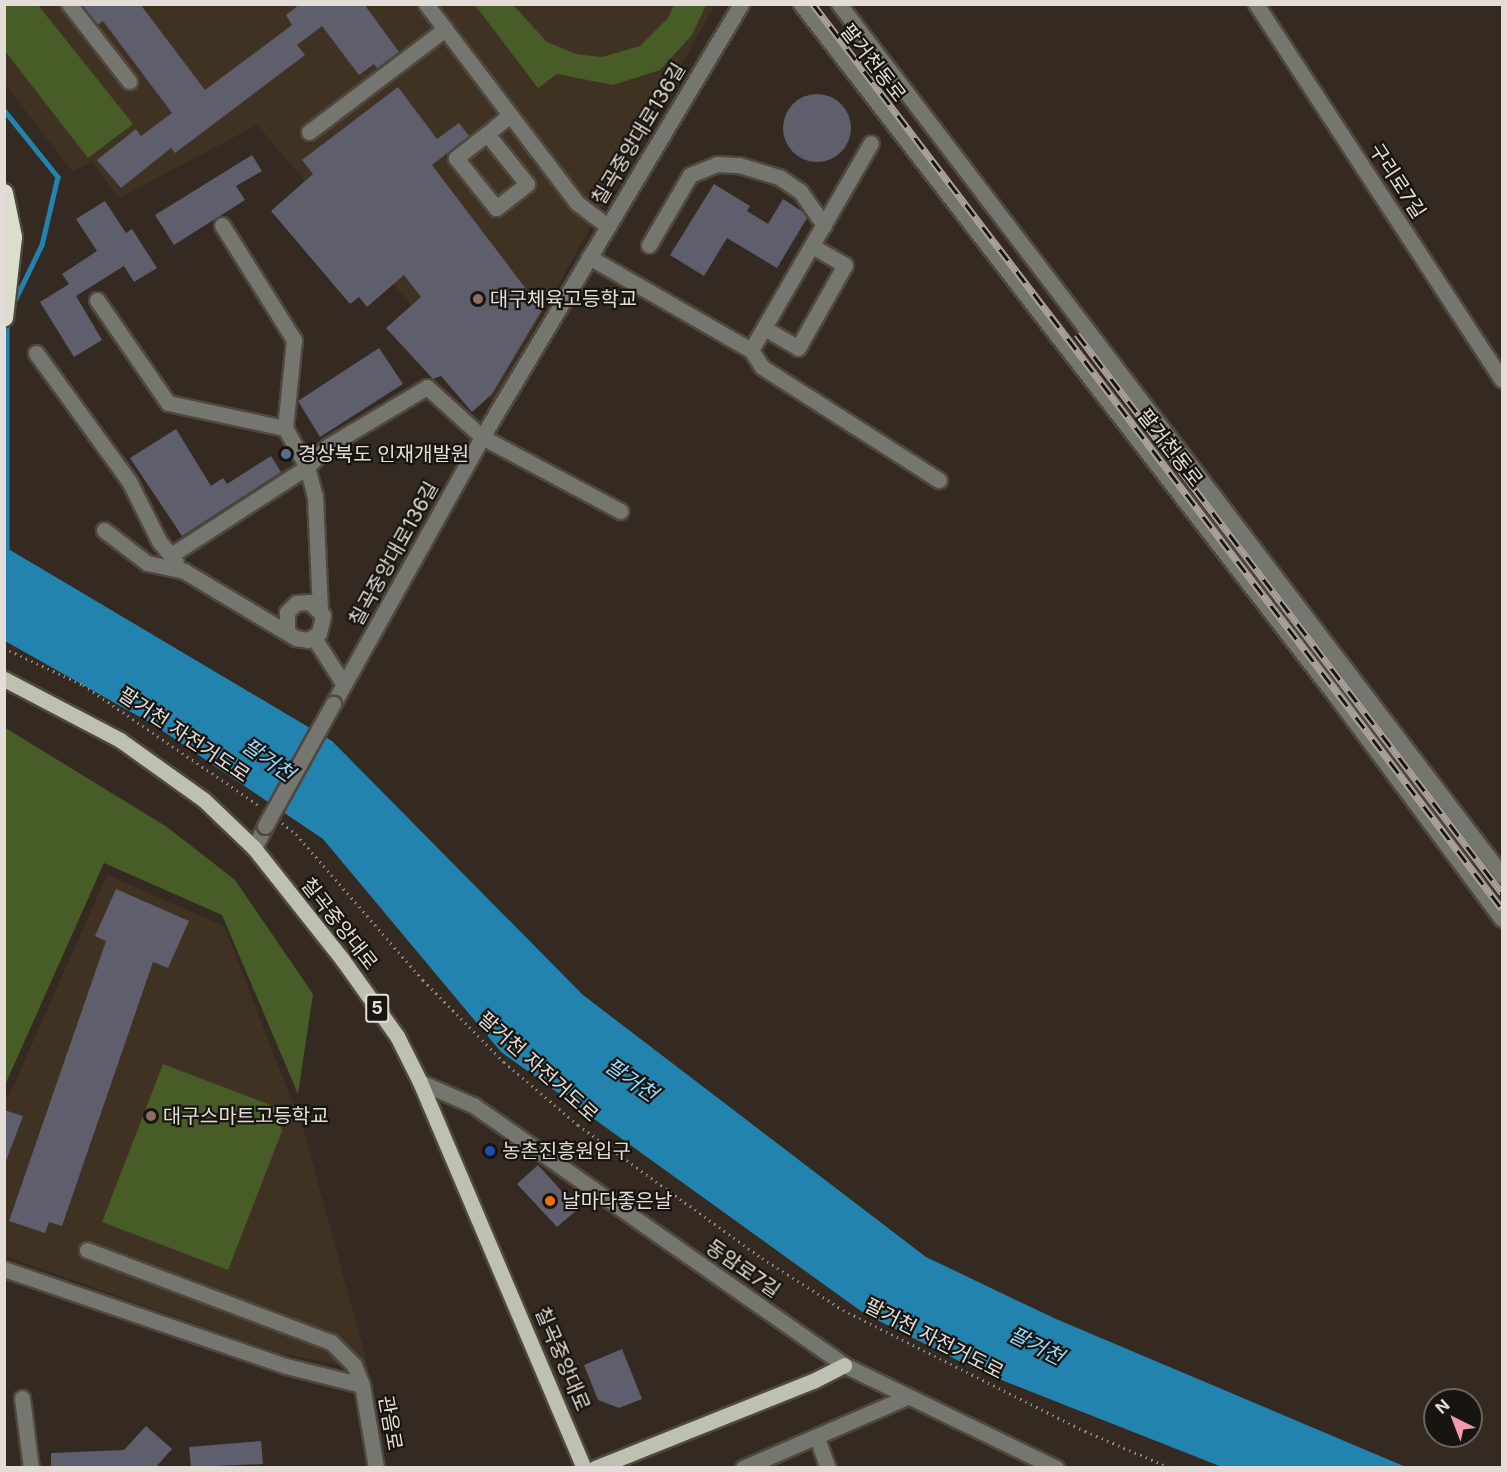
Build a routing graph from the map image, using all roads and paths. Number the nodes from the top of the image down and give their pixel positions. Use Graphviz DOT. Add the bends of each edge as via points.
graph roads {
  1 [pos="69,4"];
  2 [pos="426,4"];
  3 [pos="741,4"];
  4 [pos="801,4"];
  5 [pos="839,4"];
  6 [pos="1256,4"];
  7 [pos="445,29"];
  8 [pos="129,81"];
  9 [pos="510,115"];
  10 [pos="309,132"];
  11 [pos="487,134"];
  12 [pos="871,143"];
  13 [pos="4,193"];
  14 [pos="222,225"];
  15 [pos="824,225"];
  16 [pos="608,226"];
  17 [pos="649,245"];
  18 [pos="812,246"];
  19 [pos="589,257"];
  20 [pos="97,300"];
  21 [pos="4,318"];
  22 [pos="764,328"];
  23 [pos="751,350"];
  24 [pos="36,353"];
  25 [pos="1503,380"];
  26 [pos="285,428"];
  27 [pos="482,437"];
  28 [pos="307,467"];
  29 [pos="939,480"];
  30 [pos="620,511"];
  31 [pos="104,530"];
  32 [pos="171,555"];
  33 [pos="184,571"];
  34 [pos="320,609"];
  35 [pos="287,630"];
  36 [pos="314,638"];
  37 [pos="4,648"];
  38 [pos="4,679"];
  39 [pos="344,683"];
  40 [pos="262,807"];
  41 [pos="272,823"];
  42 [pos="254,848"];
  43 [pos="1503,875"];
  44 [pos="1503,919"];
  45 [pos="420,1082"];
  46 [pos="87,1250"];
  47 [pos="4,1269"];
  48 [pos="844,1365"];
  49 [pos="362,1385"];
  50 [pos="907,1397"];
  51 [pos="22,1398"];
  52 [pos="817,1438"];
  53 [pos="31,1467"];
  54 [pos="376,1467"];
  55 [pos="585,1467"];
  56 [pos="596,1467"];
  57 [pos="743,1467"];
  58 [pos="828,1467"];
  59 [pos="1056,1467"];
  60 [pos="1171,1467"];
  1 -- 8 [label="street"];
  2 -- 7 [label="street"];
  3 -- 16 [label="street, 칠곡중앙대로136길"];
  4 -- 44 [label="street, 팔거천동로" via="1335,694"];
  5 -- 43 [label="street, 팔거천동로"];
  6 -- 25 [label="street, 구리로7길"];
  7 -- 9 [label="street"];
  7 -- 10 [label="street"];
  9 -- 11 [label="street"];
  9 -- 16 [label="street" via="577,203"];
  11 -- 11 [label="street" via="456,158 496,208 527,184"];
  12 -- 15 [label="street"];
  13 -- 21 [label="highway" via="13,237"];
  14 -- 26 [label="street" via="294,340"];
  15 -- 17 [label="street" via="800,191 778,177 739,165 717,164 690,175"];
  15 -- 18 [label="street"];
  16 -- 19 [label="street, 칠곡중앙대로136길"];
  18 -- 22 [label="street"];
  18 -- 22 [label="street" via="845,265 798,348"];
  19 -- 23 [label="street"];
  19 -- 27 [label="street, 칠곡중앙대로136길"];
  20 -- 26 [label="street" via="168,403"];
  22 -- 23 [label="street"];
  23 -- 29 [label="street" via="762,367"];
  24 -- 32 [label="street" via="129,481 159,541"];
  26 -- 28 [label="street"];
  27 -- 28 [label="street" via="427,387 328,446"];
  27 -- 30 [label="street"];
  27 -- 39 [label="street, 칠곡중앙대로136길"];
  28 -- 32 [label="street"];
  28 -- 34 [label="street" via="315,496"];
  31 -- 33 [label="street" via="147,563"];
  32 -- 33 [label="street"];
  33 -- 35 [label="street"];
  34 -- 35 [label="street" via="309,602 296,603 285,618"];
  34 -- 36 [label="street" via="322,628"];
  35 -- 36 [label="street" via="302,640"];
  36 -- 39 [label="street"];
  37 -- 40 [label="path, 팔거천 자전거도로" via="83,685"];
  38 -- 42 [label="main road, 칠곡중앙대로 / 5" via="120,740 204,800"];
  39 -- 41 [label="street, 칠곡중앙대로136길, bridge"];
  41 -- 42 [label="street, 칠곡중앙대로136길"];
  41 -- 60 [label="path, 팔거천 자전거도로" via="296,834 423,980 504,1062 578,1125 762,1258 843,1310 1085,1431"];
  42 -- 45 [label="main road, 칠곡중앙대로 / 5" via="397,1036"];
  45 -- 48 [label="street, 동암로7길" via="473,1105"];
  45 -- 55 [label="main road, 칠곡중앙대로 / 5"];
  46 -- 49 [label="street, 관음로" via="331,1342 354,1365"];
  47 -- 49 [label="street" via="286,1366"];
  48 -- 50 [label="street, 동암로7길"];
  48 -- 56 [label="main road" via="813,1381"];
  49 -- 54 [label="street, 관음로"];
  50 -- 52 [label="street"];
  50 -- 59 [label="street, 동암로7길"];
  51 -- 53 [label="street"];
  52 -- 57 [label="street"];
  52 -- 58 [label="street"];
}
